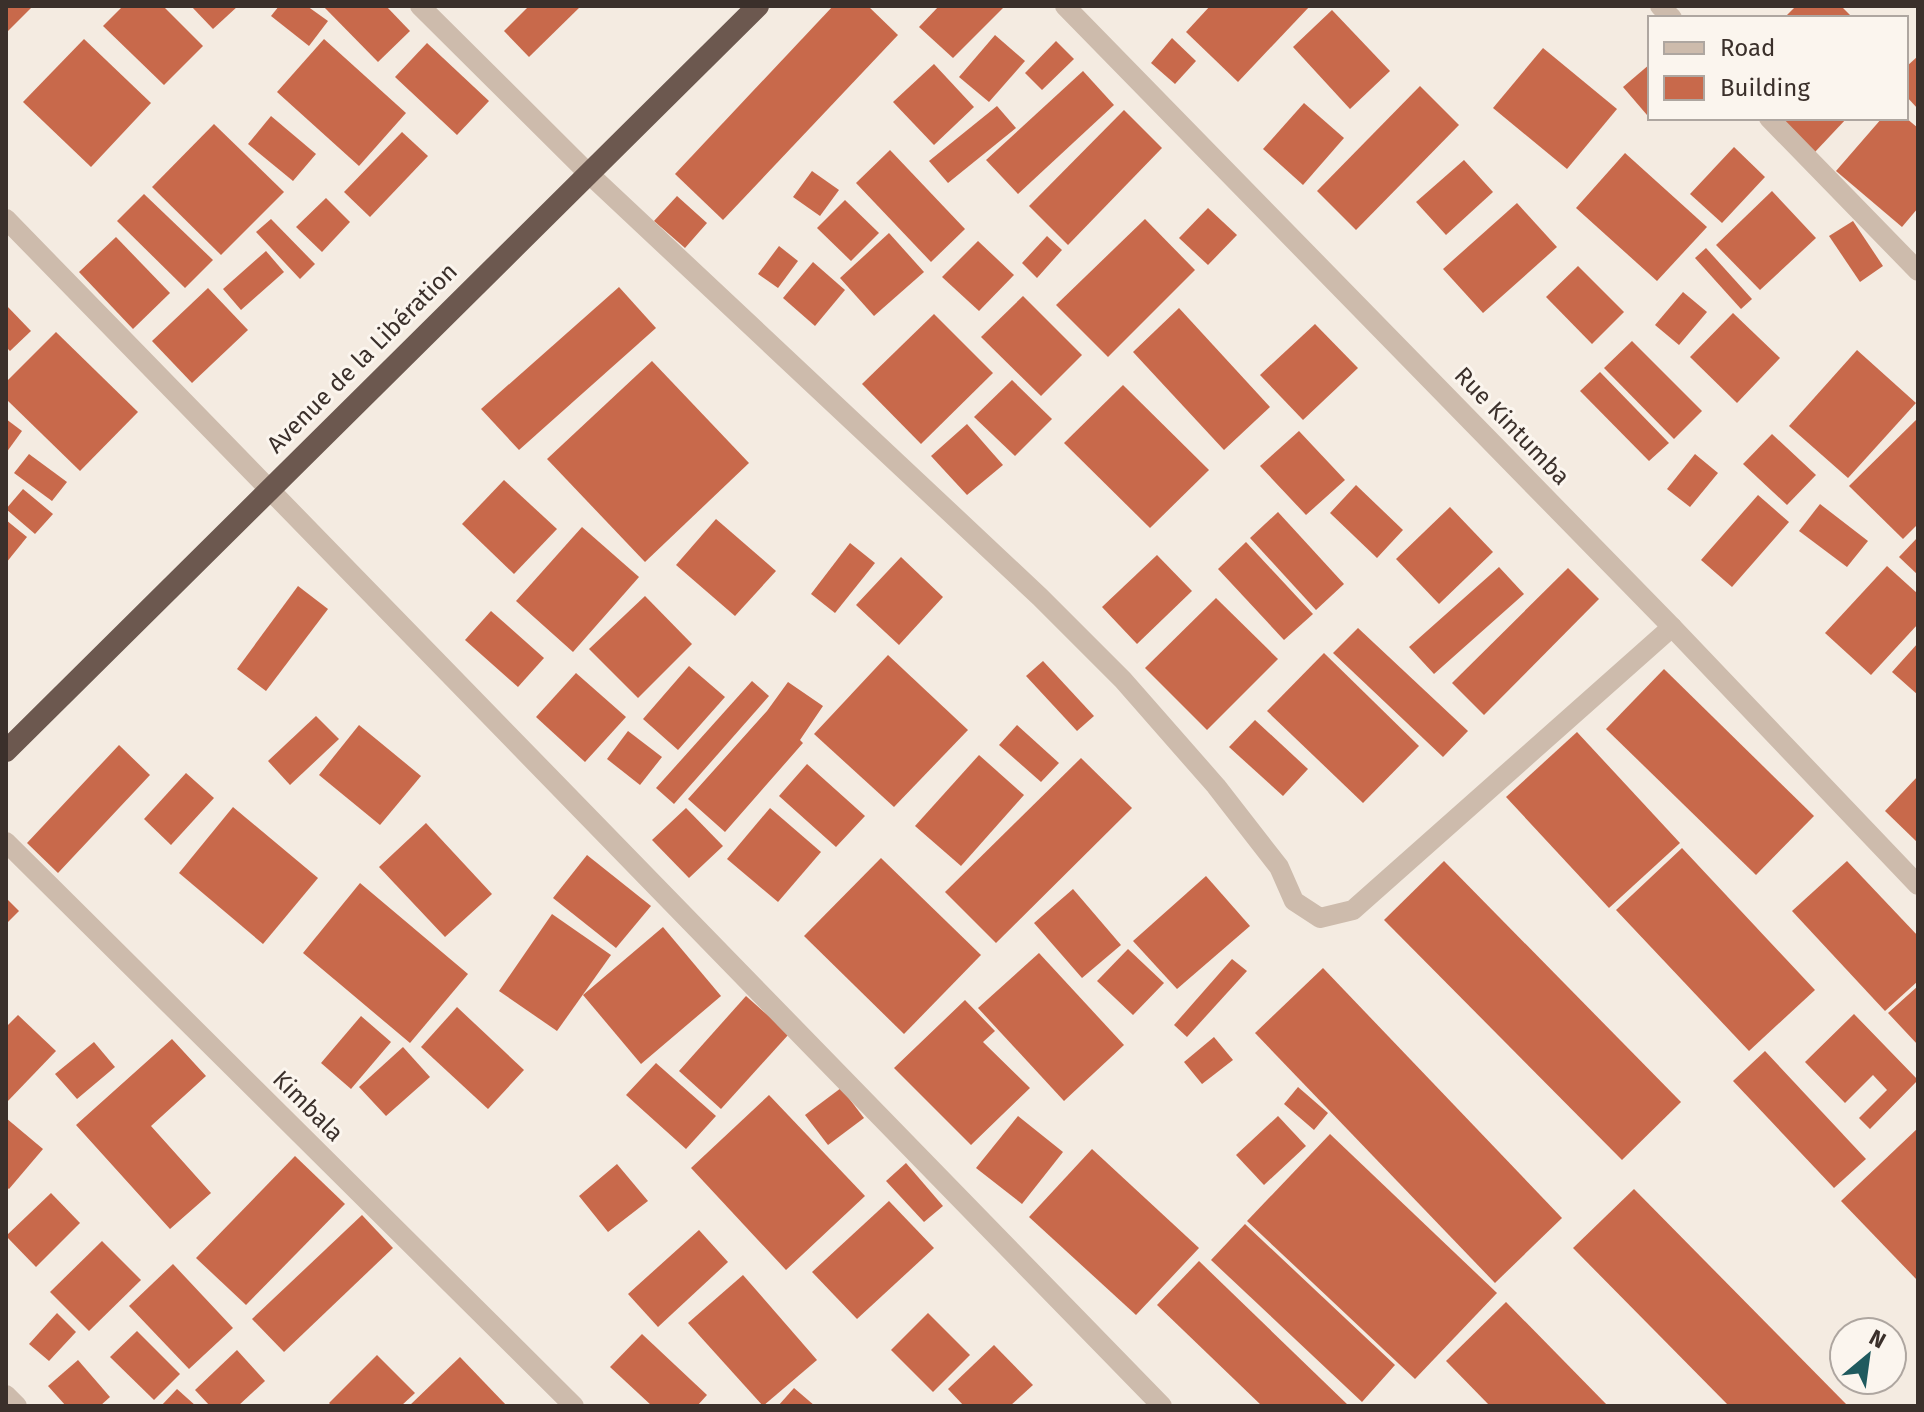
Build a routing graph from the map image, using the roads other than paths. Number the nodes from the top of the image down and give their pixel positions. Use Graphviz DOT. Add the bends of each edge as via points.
graph roads {
  1 [pos="420,6"];
  2 [pos="758,6"];
  3 [pos="1065,6"];
  4 [pos="1771,120"];
  5 [pos="587,172"];
  6 [pos="6,219"];
  7 [pos="1918,271"];
  8 [pos="266,490"];
  9 [pos="1672,627"];
  10 [pos="6,751"];
  11 [pos="6,842"];
  12 [pos="1918,885"];
  13 [pos="6,1395"];
  14 [pos="17,1406"];
  15 [pos="574,1406"];
  16 [pos="1162,1406"];
  1 -- 5 [label="street"];
  2 -- 5 [label="highway, Avenue de la Libération"];
  3 -- 9 [label="street, Rue Kintumba"];
  4 -- 7 [label="street"];
  5 -- 8 [label="highway, Avenue de la Libération"];
  5 -- 9 [label="street" via="1123,680 1279,867 1294,901 1320,918 1353,910"];
  6 -- 8 [label="street"];
  8 -- 10 [label="highway, Avenue de la Libération"];
  8 -- 16 [label="street"];
  9 -- 12 [label="street, Rue Kintumba"];
  11 -- 15 [label="street, Kimbala"];
  13 -- 14 [label="street"];
}
